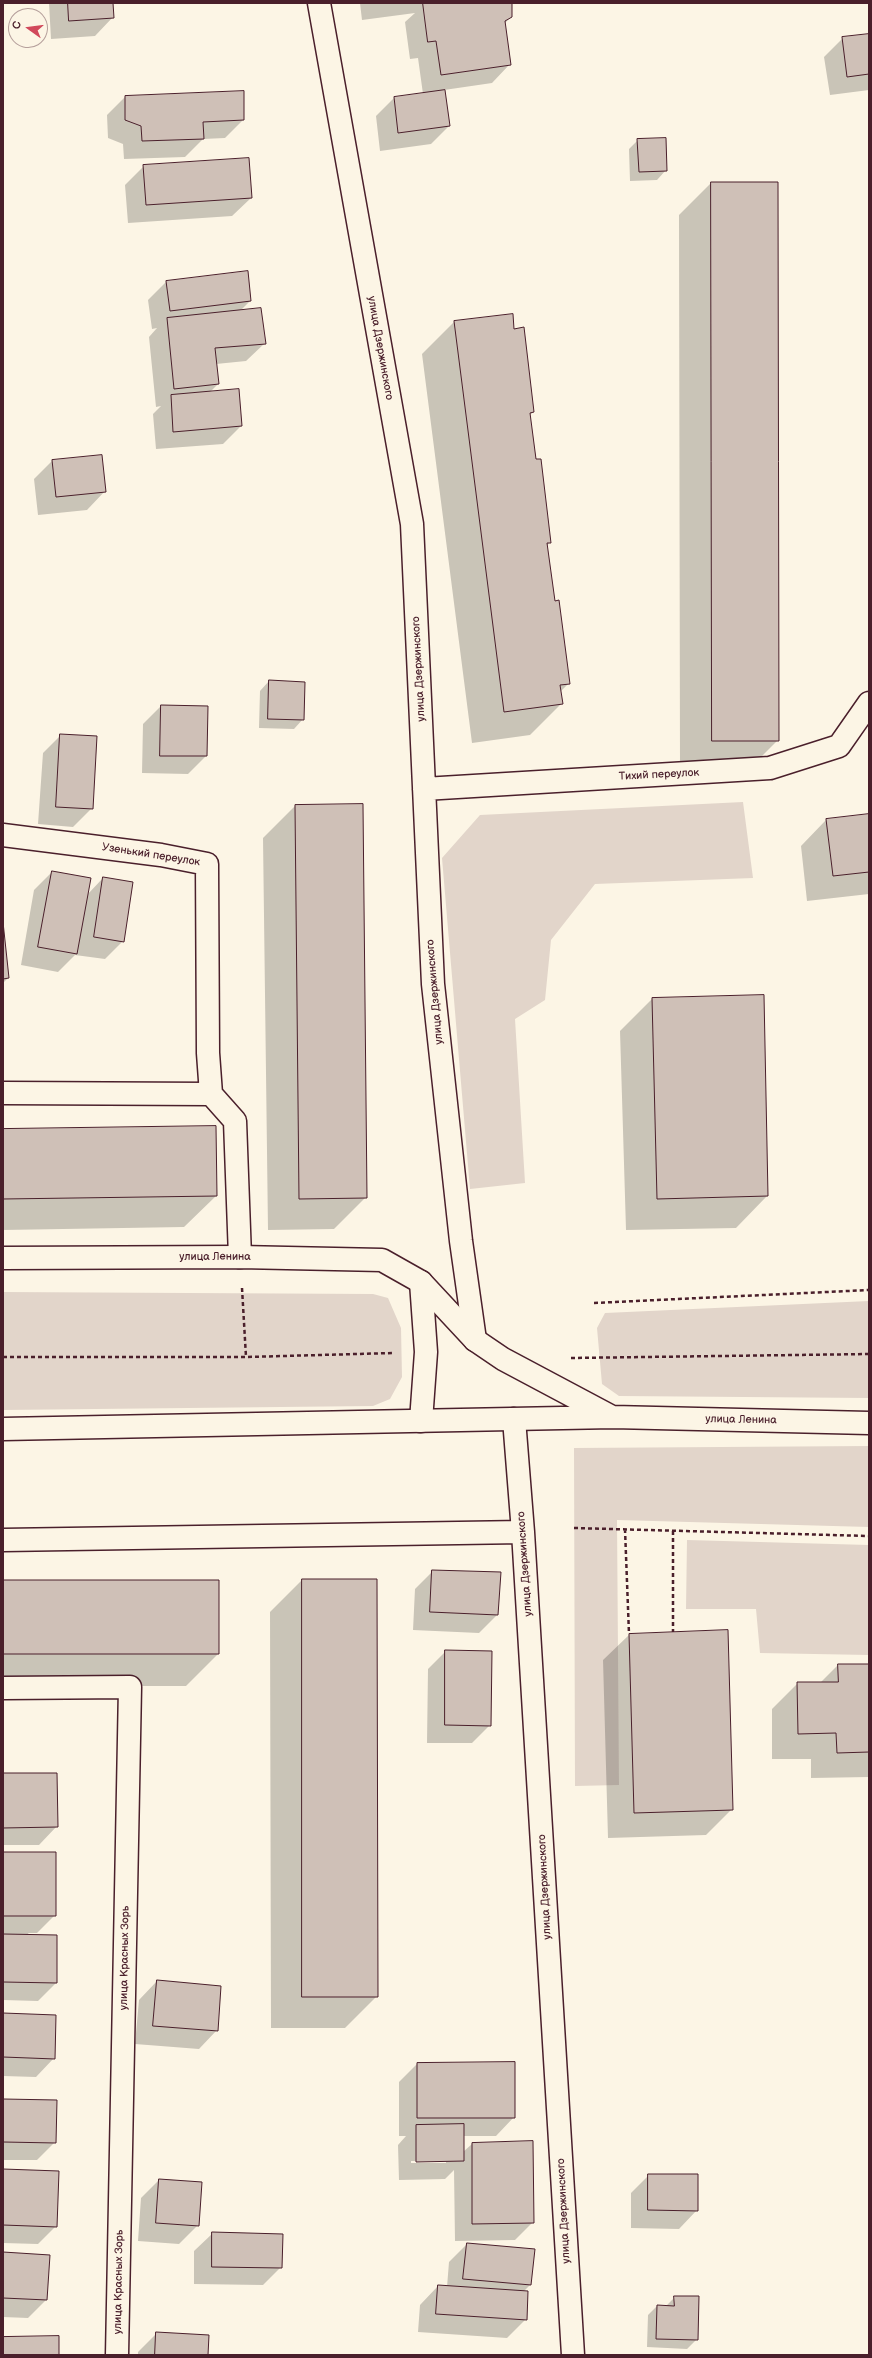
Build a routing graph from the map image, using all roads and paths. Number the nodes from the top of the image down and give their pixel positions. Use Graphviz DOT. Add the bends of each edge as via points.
graph roads {
  1 [pos="319,3"];
  2 [pos="869,703"];
  3 [pos="424,788"];
  4 [pos="3,835"];
  5 [pos="3,1093"];
  6 [pos="211,1094"];
  7 [pos="240,1257"];
  8 [pos="3,1258"];
  9 [pos="421,1282"];
  10 [pos="869,1290"];
  11 [pos="594,1303"];
  12 [pos="475,1340"];
  13 [pos="426,1352"];
  14 [pos="869,1354"];
  15 [pos="246,1357"];
  16 [pos="3,1358"];
  17 [pos="566,1358"];
  18 [pos="613,1418"];
  19 [pos="514,1420"];
  20 [pos="421,1421"];
  21 [pos="869,1423"];
  22 [pos="3,1429"];
  23 [pos="574,1528"];
  24 [pos="625,1529"];
  25 [pos="673,1531"];
  26 [pos="523,1532"];
  27 [pos="869,1536"];
  28 [pos="3,1540"];
  29 [pos="674,1632"];
  30 [pos="629,1634"];
  31 [pos="3,1688"];
  32 [pos="117,2355"];
  33 [pos="573,2355"];
  1 -- 3 [label="street, улица Дзержинского" via="412,524"];
  2 -- 3 [label="street, Тихий переулок" via="839,746 770,768"];
  3 -- 12 [label="street, улица Дзержинского" via="433,984 461,1241"];
  4 -- 6 [label="street, Узенький переулок" via="161,855 207,864 208,1053"];
  5 -- 6 [label="street"];
  6 -- 7 [label="street" via="235,1121"];
  7 -- 8 [label="street, улица Ленина"];
  7 -- 9 [label="street, улица Ленина" via="382,1260"];
  7 -- 15 [label="path"];
  9 -- 12 [label="street, улица Ленина"];
  9 -- 13 [label="street"];
  10 -- 11 [label="path"];
  12 -- 18 [label="street, улица Ленина" via="503,1359"];
  13 -- 15 [label="path"];
  13 -- 20 [label="street"];
  14 -- 17 [label="path"];
  15 -- 16 [label="path"];
  18 -- 19 [label="street, улица Ленина"];
  18 -- 21 [label="street, улица Ленина"];
  19 -- 20 [label="street, улица Ленина"];
  19 -- 26 [label="street, улица Дзержинского"];
  20 -- 22 [label="street, улица Ленина"];
  23 -- 24 [label="path"];
  24 -- 25 [label="path"];
  24 -- 30 [label="path"];
  25 -- 27 [label="path"];
  25 -- 29 [label="path"];
  26 -- 28 [label="street"];
  26 -- 33 [label="street, улица Дзержинского"];
  31 -- 32 [label="street, улица Красных Зорь" via="130,1687"];
}
